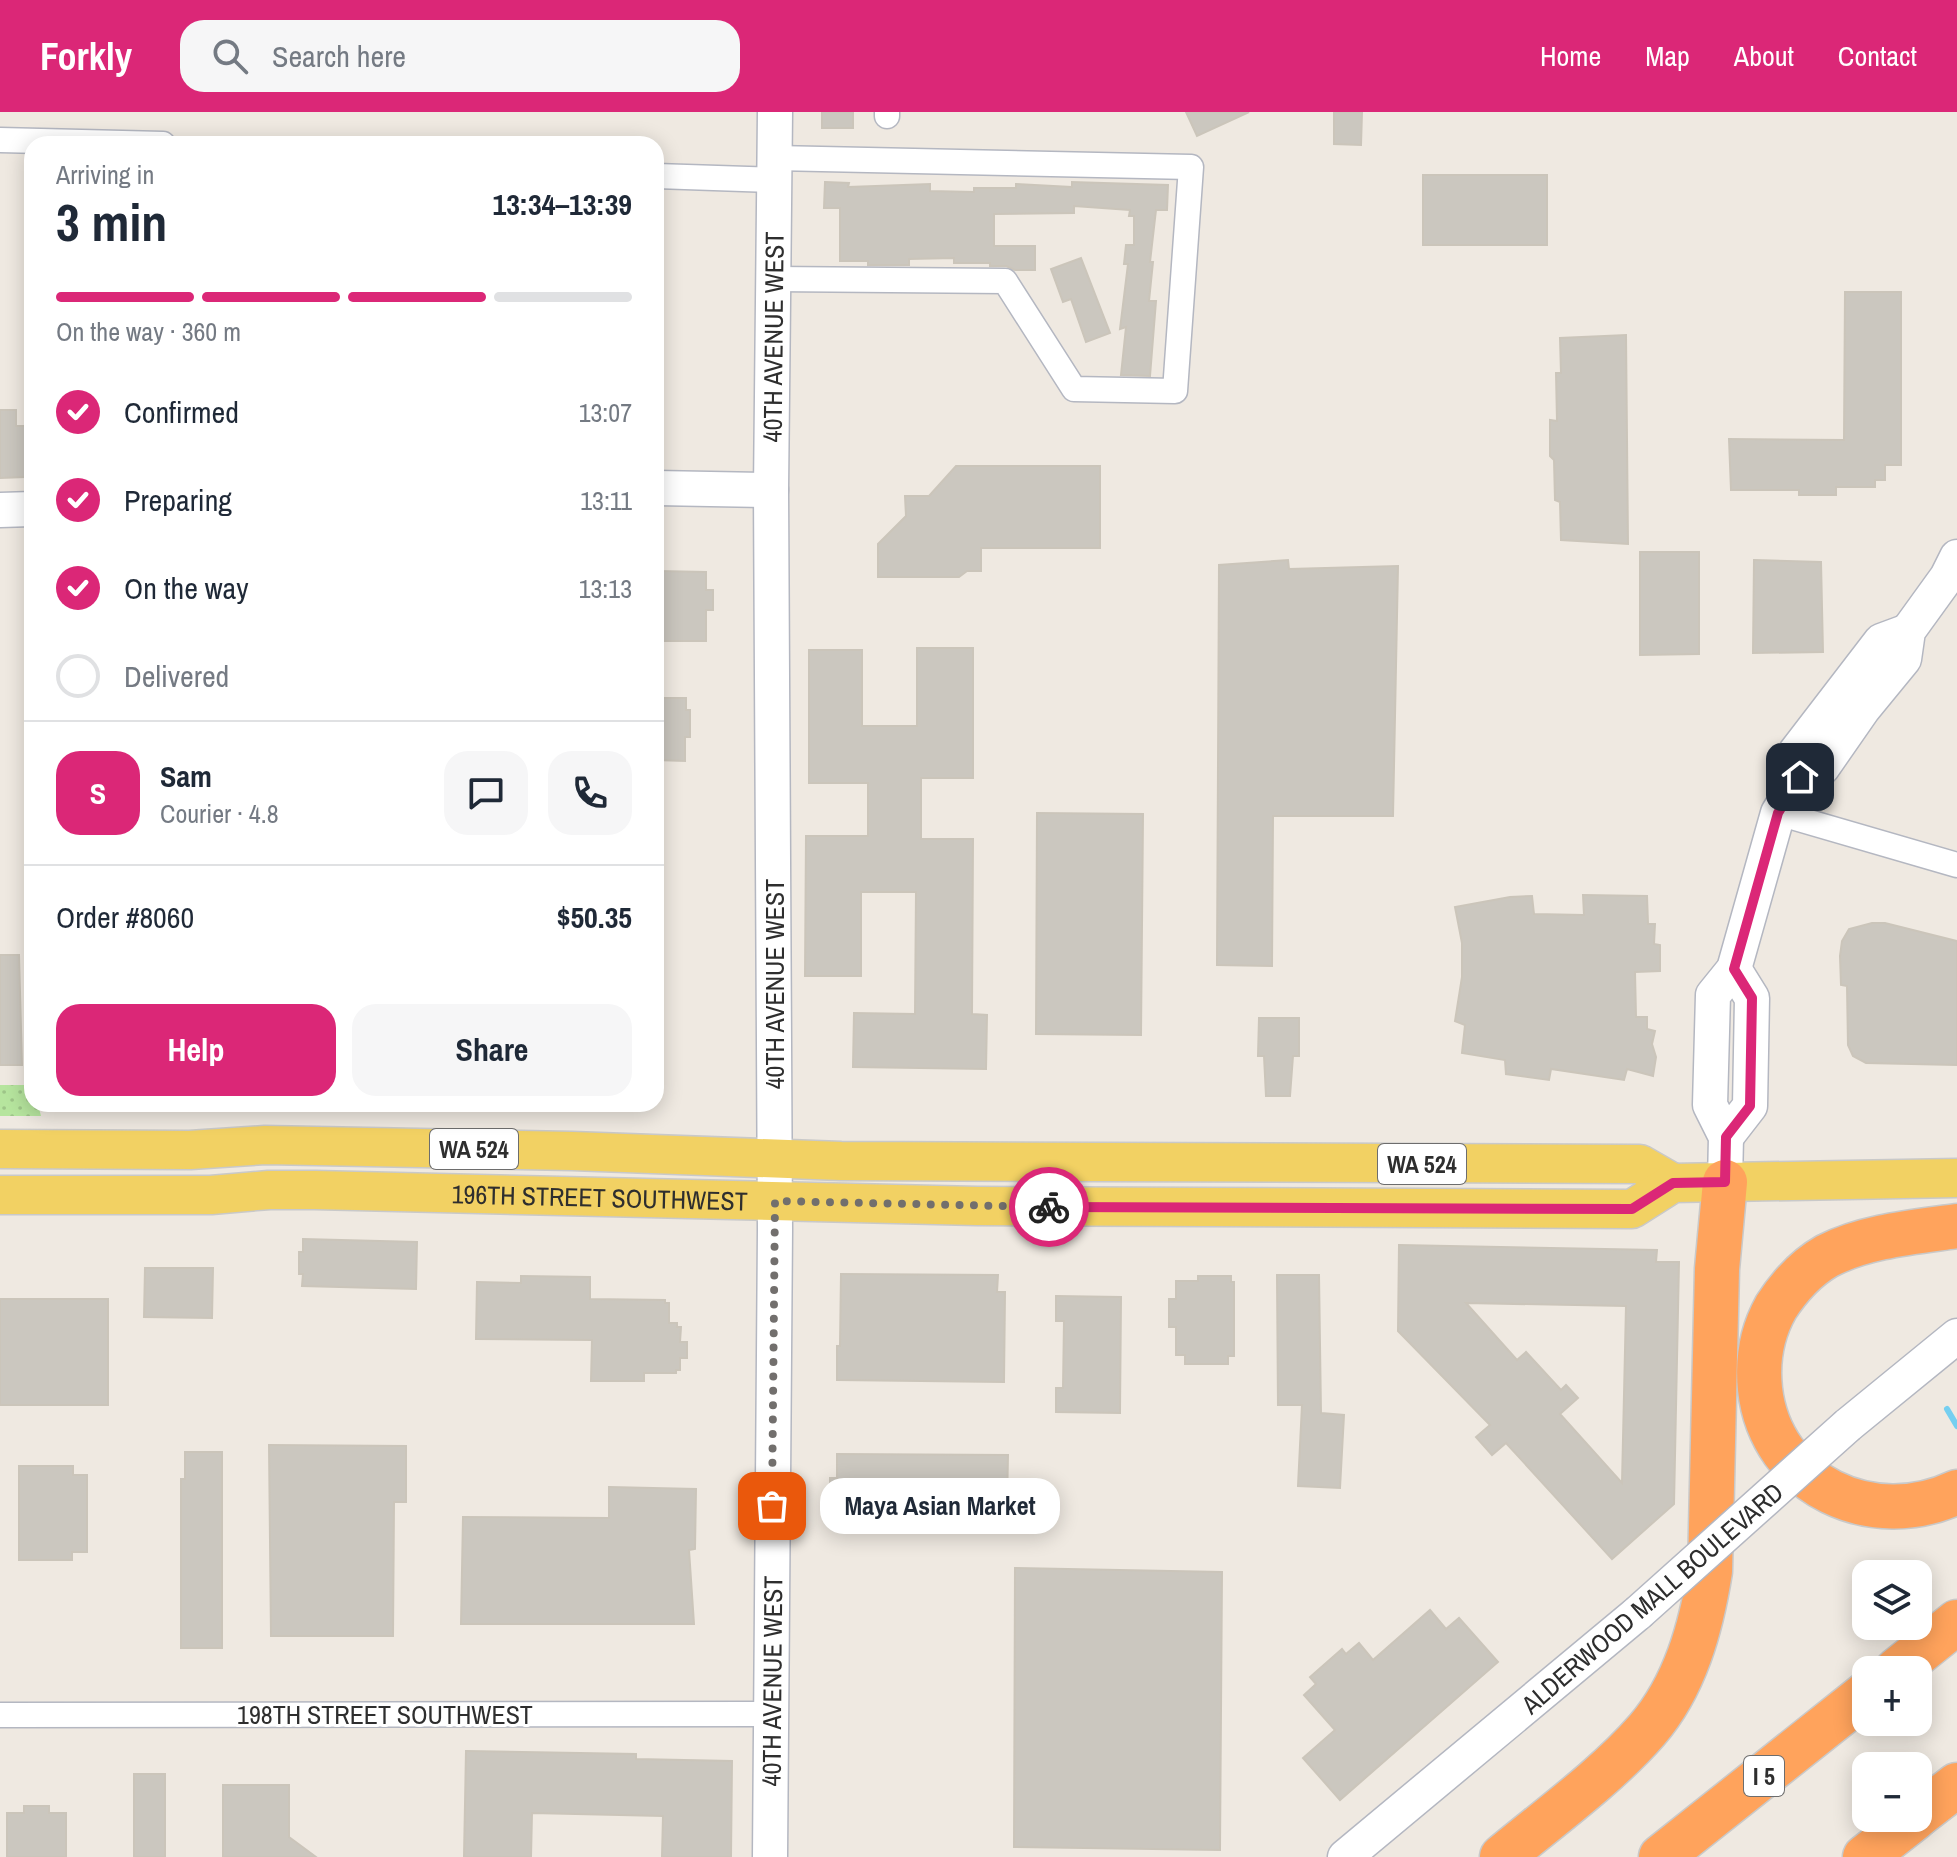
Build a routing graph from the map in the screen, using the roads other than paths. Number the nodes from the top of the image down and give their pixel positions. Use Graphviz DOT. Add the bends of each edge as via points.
graph roads {
  1 [pos="775,112"];
  2 [pos="0,140"];
  3 [pos="24,141"];
  4 [pos="775,169"];
  5 [pos="664,176"];
  6 [pos="774,279"];
  7 [pos="664,488"];
  8 [pos="771,490"];
  9 [pos="24,509"];
  10 [pos="0,510"];
  11 [pos="1957,557"];
  12 [pos="1778,813"];
  13 [pos="1957,865"];
  14 [pos="0,1149"];
  15 [pos="775,1159"];
  16 [pos="1957,1178"];
  17 [pos="1725,1182"];
  18 [pos="1673,1183"];
  19 [pos="0,1195"];
  20 [pos="775,1201"];
  21 [pos="1957,1226"];
  22 [pos="1957,1336"];
  23 [pos="1957,1492"];
  24 [pos="1957,1622"];
  25 [pos="1914,1656"];
  26 [pos="1852,1705"];
  27 [pos="770,1714"];
  28 [pos="0,1715"];
  29 [pos="1957,1785"];
  30 [pos="1932,1805"];
  31 [pos="1897,1832"];
  32 [pos="770,1857"];
  33 [pos="1345,1857"];
  34 [pos="1502,1857"];
  35 [pos="1661,1857"];
  36 [pos="1865,1857"];
  1 -- 4 [label="street, 40TH AVENUE WEST"];
  2 -- 3 [label="street"];
  4 -- 5 [label="street"];
  4 -- 6 [label="street, 40TH AVENUE WEST"];
  4 -- 6 [label="street" via="1191,167 1175,391 1074,389 1005,281"];
  6 -- 8 [label="street, 40TH AVENUE WEST"];
  7 -- 8 [label="street"];
  8 -- 15 [label="street, 40TH AVENUE WEST"];
  9 -- 10 [label="street"];
  11 -- 12 [label="street" via="1908,631 1881,641 1795,753 1800,777"];
  12 -- 13 [label="street"];
  12 -- 17 [label="street" via="1734,969 1713,995 1710,1105 1726,1137"];
  14 -- 15 [label="main road, 196TH STREET SOUTHWEST / WA 524" via="265,1145"];
  15 -- 18 [label="main road, 196TH STREET SOUTHWEST / WA 524" via="1640,1164"];
  15 -- 20 [label="street, 40TH AVENUE WEST"];
  16 -- 17 [label="main road, 196TH STREET SOUTHWEST / WA 524"];
  17 -- 18 [label="main road, 196TH STREET SOUTHWEST / WA 524"];
  17 -- 34 [label="highway" via="1717,1269 1710,1571 1690,1655 1647,1730"];
  18 -- 20 [label="main road, 196TH STREET SOUTHWEST / WA 524" via="1632,1209"];
  19 -- 20 [label="main road, 196TH STREET SOUTHWEST / WA 524" via="284,1190"];
  20 -- 27 [label="street, 40TH AVENUE WEST"];
  21 -- 23 [label="highway" via="1848,1247 1810,1268 1773,1314 1759,1377 1772,1431 1813,1482 1840,1497 1886,1508 1939,1501"];
  22 -- 33 [label="street, ALDERWOOD MALL BOULEVARD, bridge" via="1848,1425 1638,1613"];
  24 -- 25 [label="highway"];
  26 -- 35 [label="highway, I 5"];
  27 -- 28 [label="street, 198TH STREET SOUTHWEST"];
  27 -- 32 [label="street, 40TH AVENUE WEST"];
  29 -- 30 [label="highway"];
  31 -- 36 [label="highway"];
}
